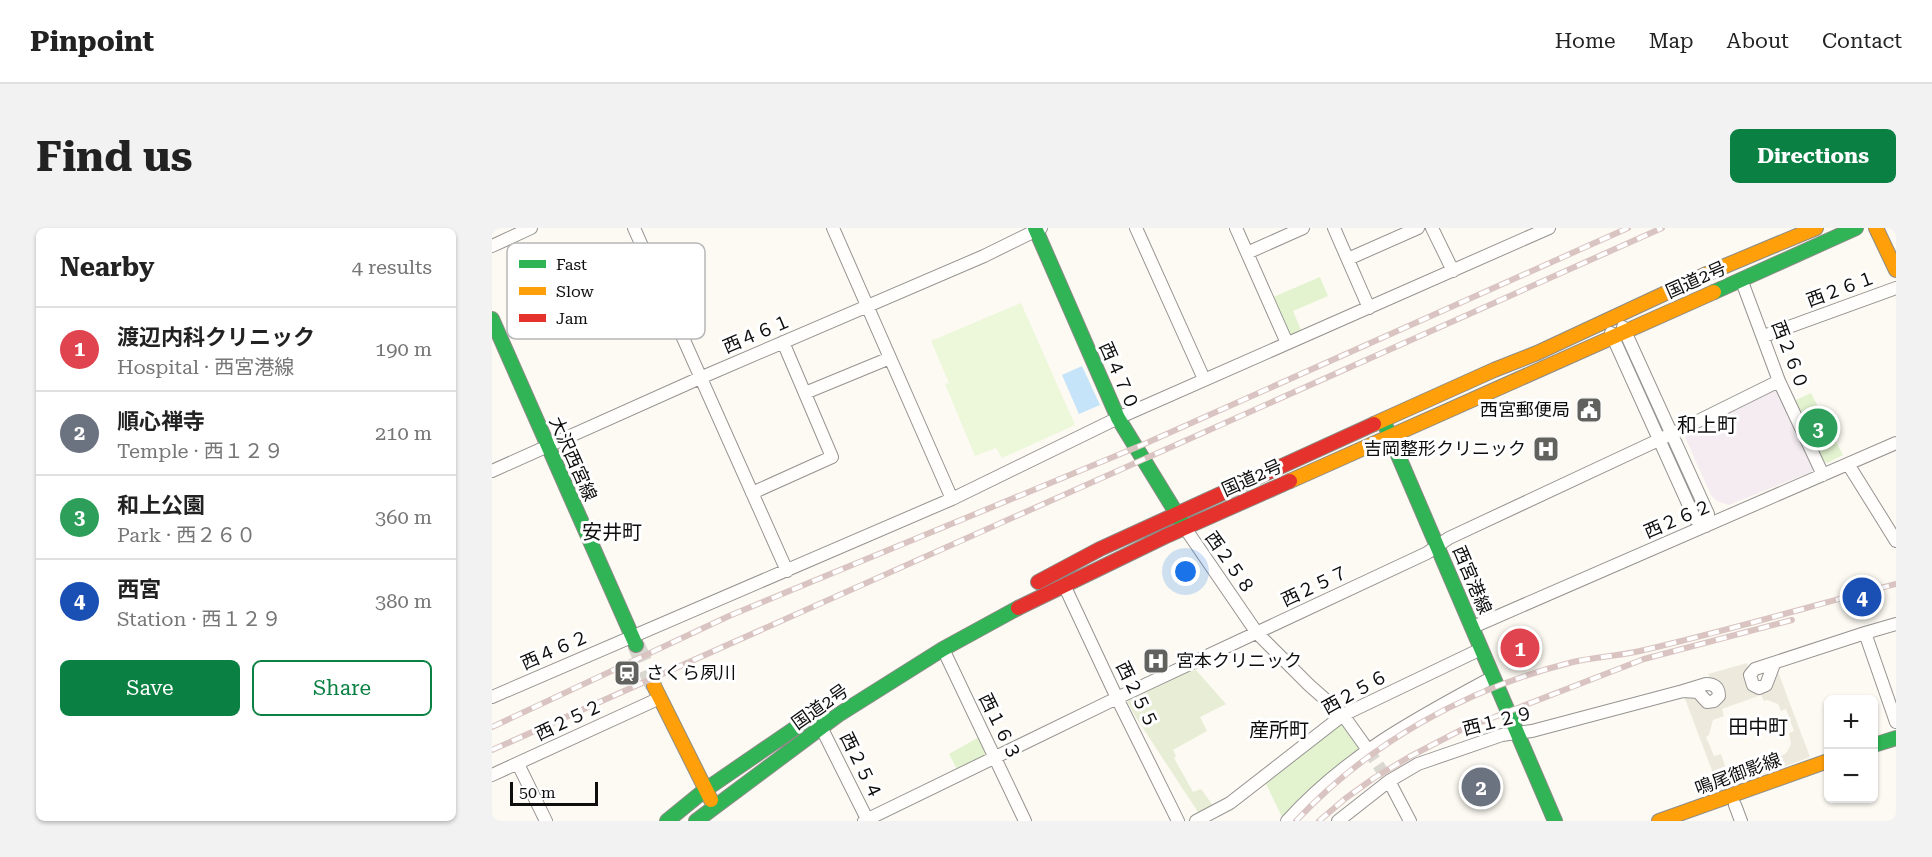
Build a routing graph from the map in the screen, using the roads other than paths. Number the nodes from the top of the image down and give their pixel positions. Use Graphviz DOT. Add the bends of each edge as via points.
graph roads {
  1 [pos="531,228"];
  2 [pos="634,228"];
  3 [pos="833,228"];
  4 [pos="1136,228"];
  5 [pos="1236,228"];
  6 [pos="1303,228"];
  7 [pos="1334,228"];
  8 [pos="1418,228"];
  9 [pos="1549,228"];
  10 [pos="1816,228"];
  11 [pos="1856,228"];
  12 [pos="1875,228"];
  13 [pos="1037,229"];
  14 [pos="1437,230"];
  15 [pos="641,243"];
  16 [pos="492,246"];
  17 [pos="1247,253"];
  18 [pos="1347,259"];
  19 [pos="1896,270"];
  20 [pos="1453,271"];
  21 [pos="1742,279"];
  22 [pos="1896,288"];
  23 [pos="867,306"];
  24 [pos="1369,308"];
  25 [pos="1612,318"];
  26 [pos="492,319"];
  27 [pos="1619,334"];
  28 [pos="1764,336"];
  29 [pos="683,339"];
  30 [pos="783,342"];
  31 [pos="1287,343"];
  32 [pos="890,358"];
  33 [pos="700,378"];
  34 [pos="1204,379"];
  35 [pos="1779,381"];
  36 [pos="805,393"];
  37 [pos="1118,418"];
  38 [pos="1383,420"];
  39 [pos="1391,437"];
  40 [pos="1666,437"];
  41 [pos="1896,443"];
  42 [pos="547,447"];
  43 [pos="1848,464"];
  44 [pos="492,471"];
  45 [pos="1823,474"];
  46 [pos="752,493"];
  47 [pos="952,500"];
  48 [pos="1177,514"];
  49 [pos="1706,526"];
  50 [pos="1185,528"];
  51 [pos="1896,541"];
  52 [pos="1438,546"];
  53 [pos="787,571"];
  54 [pos="1064,585"];
  55 [pos="1027,588"];
  56 [pos="962,623"];
  57 [pos="1896,624"];
  58 [pos="1473,627"];
  59 [pos="1257,633"];
  60 [pos="1865,633"];
  61 [pos="634,641"];
  62 [pos="943,649"];
  63 [pos="1481,649"];
  64 [pos="1774,664"];
  65 [pos="1493,677"];
  66 [pos="1683,691"];
  67 [pos="657,692"];
  68 [pos="492,697"];
  69 [pos="1117,698"];
  70 [pos="1343,715"];
  71 [pos="1896,722"];
  72 [pos="821,727"];
  73 [pos="1517,733"];
  74 [pos="1896,738"];
  75 [pos="1878,744"];
  76 [pos="1368,750"];
  77 [pos="995,758"];
  78 [pos="1824,762"];
  79 [pos="518,764"];
  80 [pos="492,775"];
  81 [pos="1389,780"];
  82 [pos="705,790"];
  83 [pos="1735,805"];
  84 [pos="715,806"];
  85 [pos="1351,816"];
  86 [pos="866,820"];
  87 [pos="546,821"];
  88 [pos="667,821"];
  89 [pos="696,821"];
  90 [pos="723,821"];
  91 [pos="1025,821"];
  92 [pos="1178,821"];
  93 [pos="1196,821"];
  94 [pos="1287,821"];
  95 [pos="1338,821"];
  96 [pos="1410,821"];
  97 [pos="1555,821"];
  98 [pos="1659,821"];
  99 [pos="1741,821"];
  1 -- 16 [label="street"];
  2 -- 15 [label="street"];
  3 -- 23 [label="street"];
  4 -- 34 [label="street"];
  5 -- 17 [label="street"];
  6 -- 17 [label="street"];
  7 -- 18 [label="street"];
  8 -- 18 [label="street"];
  9 -- 20 [label="street, 西４６２"];
  10 -- 25 [label="main road, 国道2号"];
  11 -- 21 [label="main road, 国道2号"];
  12 -- 19 [label="main road"];
  13 -- 23 [label="street, 西４６１"];
  13 -- 37 [label="main road, 西４７０"];
  14 -- 20 [label="street"];
  17 -- 31 [label="street"];
  18 -- 24 [label="street"];
  20 -- 24 [label="street, 西４６２"];
  21 -- 27 [label="main road, 国道2号"];
  21 -- 28 [label="street, 西２６０"];
  22 -- 28 [label="street, 西２６１"];
  23 -- 30 [label="street, 西４６１"];
  23 -- 32 [label="street"];
  24 -- 31 [label="street, 西４６２"];
  25 -- 27 [label="street"];
  25 -- 38 [label="main road, 国道2号"];
  26 -- 42 [label="main road, 大沢西宮線"];
  27 -- 39 [label="main road, 国道2号"];
  27 -- 40 [label="street"];
  28 -- 35 [label="street, 西２６０"];
  29 -- 33 [label="street"];
  30 -- 33 [label="street, 西４６１"];
  30 -- 36 [label="street"];
  31 -- 34 [label="street, 西４６２"];
  32 -- 36 [label="street"];
  32 -- 47 [label="street"];
  33 -- 42 [label="street, 西４６１"];
  33 -- 46 [label="street"];
  34 -- 37 [label="street, 西４６２"];
  35 -- 40 [label="street, 西２５７"];
  35 -- 45 [label="street, 西２６０"];
  36 -- 46 [label="street" via="832,457"];
  37 -- 47 [label="street, 西４６２"];
  37 -- 48 [label="main road, 西４７０"];
  38 -- 39 [label="main road, 西宮港線"];
  38 -- 48 [label="main road, 国道2号"];
  39 -- 50 [label="main road, 国道2号"];
  39 -- 52 [label="main road, 西宮港線"];
  40 -- 49 [label="street" via="1695,519"];
  40 -- 52 [label="street, 西２５７"];
  41 -- 43 [label="street, 西２６２"];
  42 -- 44 [label="street, 西４６１"];
  42 -- 61 [label="main road, 大沢西宮線"];
  43 -- 45 [label="street, 西２６２"];
  43 -- 51 [label="street"];
  45 -- 49 [label="street, 西２６２"];
  46 -- 53 [label="street"];
  47 -- 53 [label="street, 西４６２"];
  48 -- 50 [label="main road, 西４７０"];
  48 -- 55 [label="main road, 国道2号"];
  49 -- 58 [label="street, 西２６２"];
  50 -- 54 [label="main road, 国道2号"];
  50 -- 59 [label="street, 西２５８"];
  52 -- 58 [label="main road, 西宮港線"];
  52 -- 59 [label="street, 西２５７"];
  53 -- 61 [label="street, 西４６２"];
  54 -- 62 [label="main road, 国道2号"];
  54 -- 69 [label="street, 西２５５"];
  56 -- 82 [label="main road, 国道2号" via="816,713"];
  57 -- 60 [label="street"];
  58 -- 63 [label="main road, 西宮港線"];
  59 -- 69 [label="street, 西２５７"];
  59 -- 70 [label="street, 西２５８"];
  60 -- 64 [label="street"];
  60 -- 71 [label="street"];
  61 -- 68 [label="street, 西４６２"];
  62 -- 72 [label="main road, 国道2号"];
  62 -- 77 [label="street, 西１６３"];
  63 -- 65 [label="main road, 西宮港線"];
  63 -- 70 [label="street, 西２５６"];
  65 -- 73 [label="main road, 西宮港線"];
  65 -- 76 [label="street" via="1399,728"];
  66 -- 73 [label="street, 西１２９"];
  67 -- 79 [label="street, 西２５２"];
  67 -- 82 [label="main road"];
  69 -- 77 [label="street, 西２５７"];
  69 -- 92 [label="street, 西２５５"];
  70 -- 76 [label="street, 西２５８"];
  70 -- 93 [label="street, 西２５６" via="1230,803"];
  72 -- 84 [label="main road, 国道2号"];
  72 -- 86 [label="street, 西２５４"];
  73 -- 81 [label="street, 西１２９" via="1418,764"];
  73 -- 97 [label="main road, 西宮港線"];
  74 -- 75 [label="main road"];
  76 -- 94 [label="street" via="1337,772"];
  77 -- 86 [label="street, 西２５７"];
  77 -- 91 [label="street, 西１６３"];
  78 -- 98 [label="main road, 鳴尾御影線"];
  79 -- 80 [label="street, 西２５２"];
  79 -- 87 [label="street"];
  81 -- 85 [label="street, 西１２９"];
  81 -- 96 [label="street"];
  82 -- 84 [label="main road"];
  82 -- 88 [label="main road, 国道2号"];
  83 -- 99 [label="street"];
  84 -- 89 [label="main road, 国道2号"];
  84 -- 90 [label="main road"];
  85 -- 95 [label="street, 西１２９"];
}
